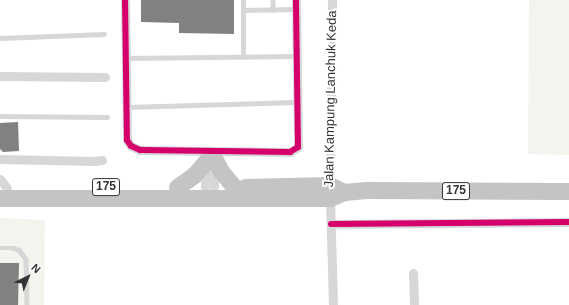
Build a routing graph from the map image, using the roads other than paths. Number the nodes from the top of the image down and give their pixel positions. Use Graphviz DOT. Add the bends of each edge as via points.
graph roads {
  1 [pos="125,0"];
  2 [pos="243,0"];
  3 [pos="273,0"];
  4 [pos="332,0"];
  5 [pos="296,4"];
  6 [pos="243,10"];
  7 [pos="273,10"];
  8 [pos="104,34"];
  9 [pos="0,38"];
  10 [pos="243,56"];
  11 [pos="297,56"];
  12 [pos="126,58"];
  13 [pos="0,76"];
  14 [pos="105,76"];
  15 [pos="297,102"];
  16 [pos="126,107"];
  17 [pos="0,116"];
  18 [pos="107,116"];
  19 [pos="193,150"];
  20 [pos="214,156"];
  21 [pos="0,159"];
  22 [pos="102,160"];
  23 [pos="177,187"];
  24 [pos="234,187"];
  25 [pos="2,188"];
  26 [pos="569,191"];
  27 [pos="209,192"];
  28 [pos="335,192"];
  29 [pos="569,222"];
  30 [pos="331,224"];
  31 [pos="0,248"];
  32 [pos="413,273"];
  33 [pos="28,305"];
  34 [pos="333,305"];
  35 [pos="414,305"];
  1 -- 12 [label="street"];
  2 -- 6 [label="lane"];
  3 -- 7 [label="lane"];
  4 -- 28 [label="street, Jalan Kampung Lanchuk Keda"];
  5 -- 7 [label="lane"];
  5 -- 11 [label="street"];
  6 -- 7 [label="lane"];
  6 -- 10 [label="lane"];
  8 -- 9 [label="lane"];
  10 -- 11 [label="lane"];
  10 -- 12 [label="lane"];
  11 -- 15 [label="street"];
  12 -- 16 [label="street"];
  13 -- 14 [label="street"];
  15 -- 16 [label="lane"];
  15 -- 20 [label="street" via="298,147 295,150"];
  16 -- 19 [label="street" via="127,140 134,148"];
  17 -- 18 [label="lane"];
  19 -- 20 [label="street"];
  19 -- 20 [label="street"];
  20 -- 23 [label="highway" via="194,176"];
  20 -- 24 [label="highway" via="221,172"];
  20 -- 27 [label="street"];
  21 -- 22 [label="street"];
  23 -- 25 [label="highway, 175"];
  23 -- 27 [label="highway, 175"];
  24 -- 27 [label="highway, 175"];
  24 -- 28 [label="highway, 175"];
  25 -- 27 [label="highway, 175"];
  26 -- 28 [label="highway, 175"];
  27 -- 28 [label="highway, 175"];
  28 -- 30 [label="street, Jalan Kampung Lanchuk Keda"];
  29 -- 30 [label="street"];
  30 -- 34 [label="street, Jalan Kampung Lanchuk Keda"];
  31 -- 33 [label="lane" via="20,250 26,259"];
  32 -- 35 [label="street"];
}
